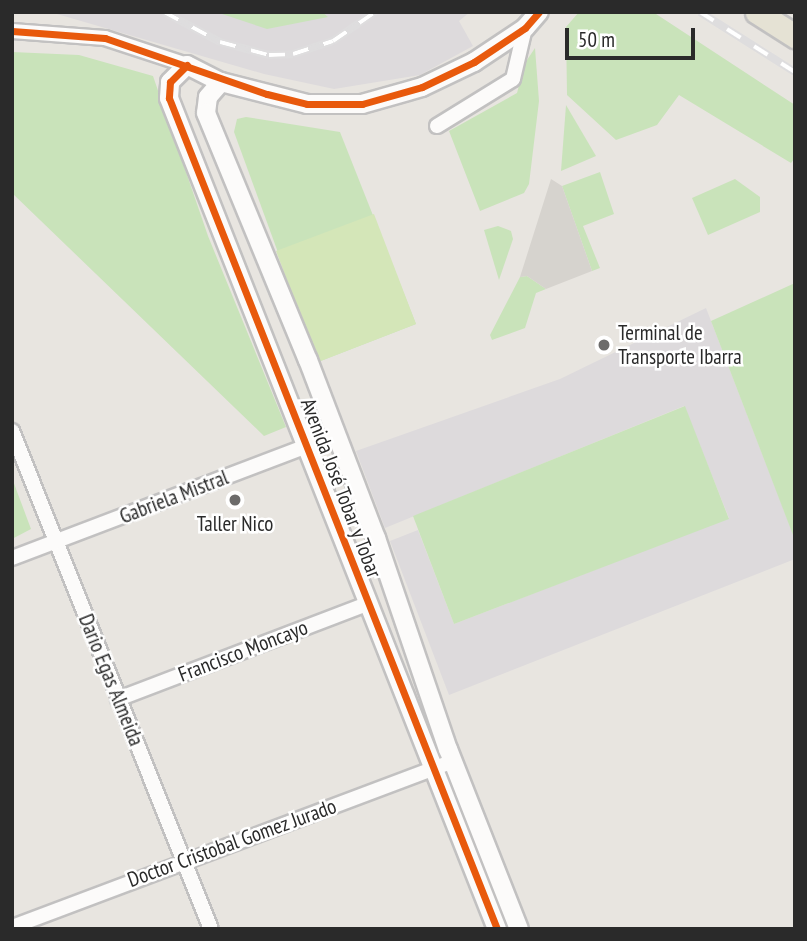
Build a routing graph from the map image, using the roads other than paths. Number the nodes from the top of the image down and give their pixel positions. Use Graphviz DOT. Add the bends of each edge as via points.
graph roads {
  1 [pos="539,12"];
  2 [pos="757,12"];
  3 [pos="525,28"];
  4 [pos="12,31"];
  5 [pos="795,36"];
  6 [pos="187,65"];
  7 [pos="221,82"];
  8 [pos="437,126"];
  9 [pos="12,431"];
  10 [pos="335,435"];
  11 [pos="305,445"];
  12 [pos="56,543"];
  13 [pos="12,558"];
  14 [pos="367,604"];
  15 [pos="118,699"];
  16 [pos="453,761"];
  17 [pos="431,769"];
  18 [pos="184,859"];
  19 [pos="12,927"];
  20 [pos="211,929"];
  21 [pos="497,929"];
  22 [pos="519,929"];
  1 -- 3 [label="street"];
  2 -- 5 [label="main road"];
  3 -- 7 [label="street" via="443,77 362,104 307,104"];
  3 -- 8 [label="street" via="513,79"];
  4 -- 6 [label="street" via="105,38"];
  6 -- 7 [label="street"];
  6 -- 11 [label="street, Avenida José Tobar y Tobar" via="170,82 169,98"];
  7 -- 10 [label="street, Avenida José Tobar y Tobar" via="208,97 206,113"];
  9 -- 12 [label="street, Dario Egas Almeida"];
  10 -- 11 [label="street, Gabriela Mistral"];
  10 -- 16 [label="street, Avenida José Tobar y Tobar"];
  11 -- 12 [label="street, Gabriela Mistral"];
  11 -- 14 [label="street, Avenida José Tobar y Tobar"];
  12 -- 13 [label="street, Gabriela Mistral"];
  12 -- 15 [label="street, Dario Egas Almeida"];
  14 -- 15 [label="street, Francisco Moncayo"];
  14 -- 17 [label="street, Avenida José Tobar y Tobar"];
  15 -- 18 [label="street, Dario Egas Almeida"];
  16 -- 17 [label="street, Doctor Cristobal Gomez Jurado"];
  16 -- 22 [label="street, Avenida José Tobar y Tobar"];
  17 -- 18 [label="street, Doctor Cristobal Gomez Jurado"];
  17 -- 21 [label="street, Avenida José Tobar y Tobar"];
  18 -- 19 [label="street, Doctor Cristobal Gomez Jurado"];
  18 -- 20 [label="street, Dario Egas Almeida"];
}
